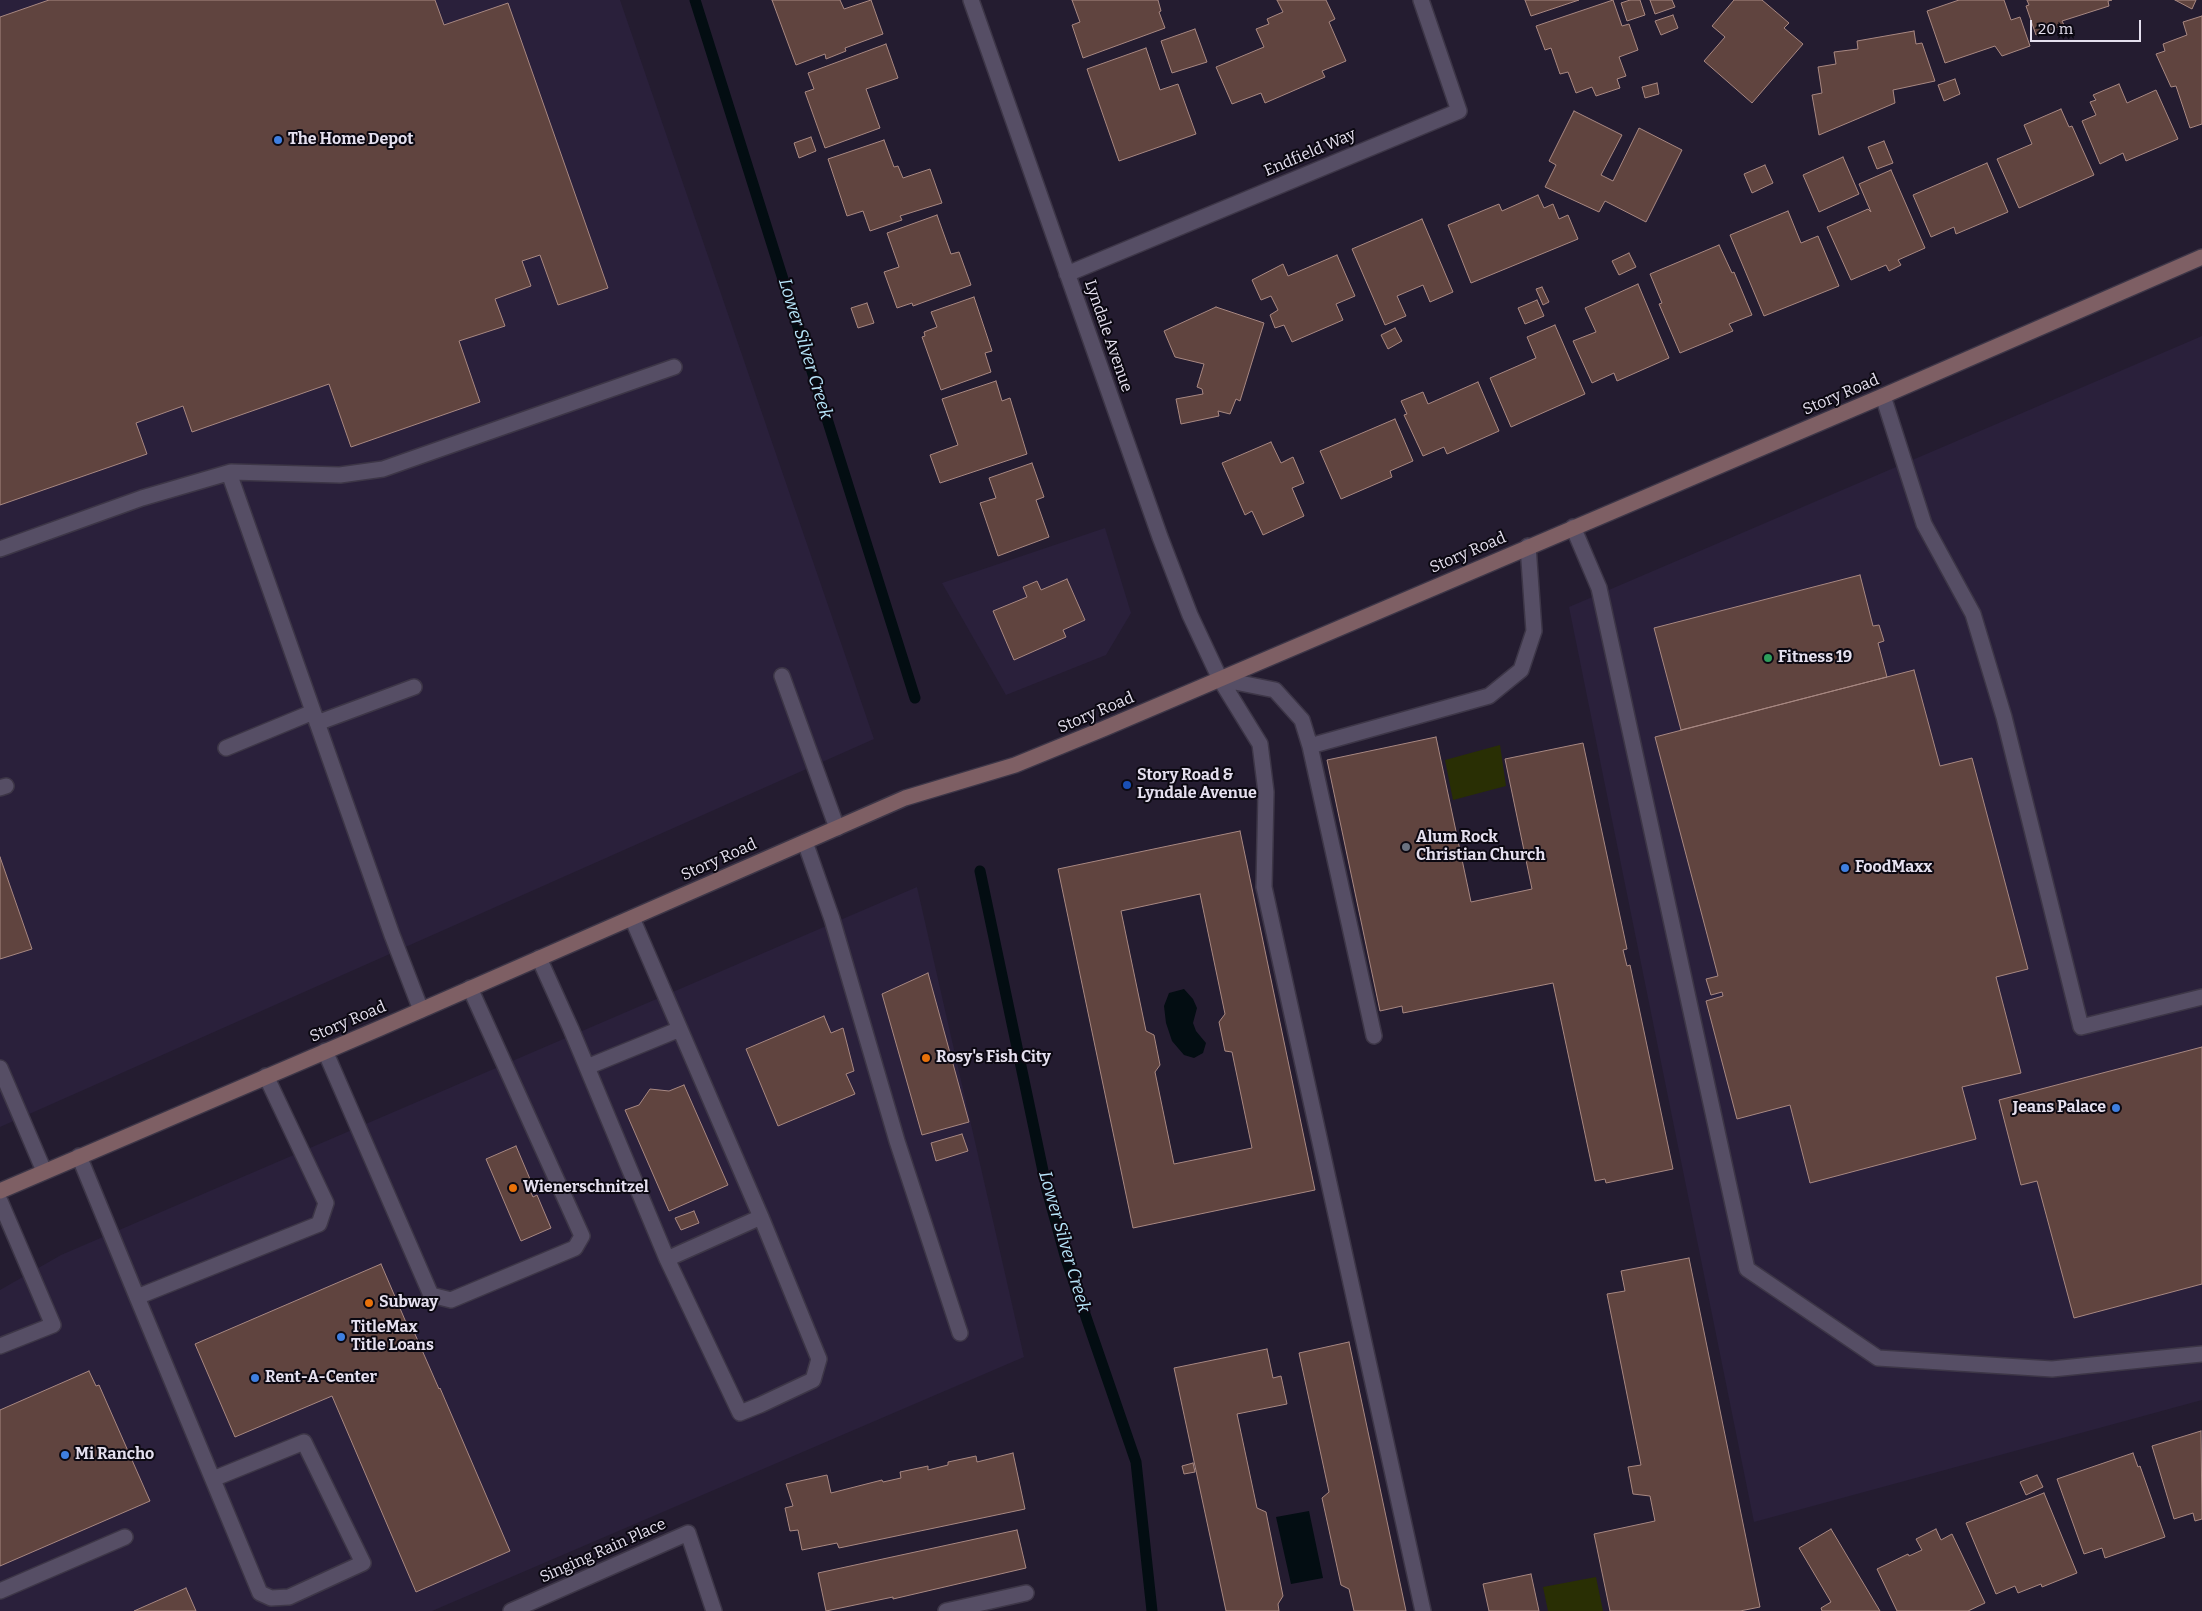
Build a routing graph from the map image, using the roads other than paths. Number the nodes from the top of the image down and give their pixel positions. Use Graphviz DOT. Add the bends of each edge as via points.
graph roads {
  1 [pos="971,0"];
  2 [pos="1421,0"];
  3 [pos="2202,257"];
  4 [pos="1067,274"];
  5 [pos="674,367"];
  6 [pos="1883,396"];
  7 [pos="229,473"];
  8 [pos="1573,527"];
  9 [pos="1528,546"];
  10 [pos="0,549"];
  11 [pos="782,676"];
  12 [pos="1220,679"];
  13 [pos="414,688"];
  14 [pos="315,718"];
  15 [pos="1310,746"];
  16 [pos="226,748"];
  17 [pos="837,828"];
  18 [pos="804,842"];
  19 [pos="632,918"];
  20 [pos="539,958"];
  21 [pos="470,988"];
  22 [pos="2202,997"];
  23 [pos="421,1010"];
  24 [pos="680,1029"];
  25 [pos="1374,1036"];
  26 [pos="325,1051"];
  27 [pos="587,1067"];
  28 [pos="0,1068"];
  29 [pos="266,1076"];
  30 [pos="79,1156"];
  31 [pos="44,1172"];
  32 [pos="0,1191"];
  33 [pos="0,1201"];
  34 [pos="761,1217"];
  35 [pos="667,1258"];
  36 [pos="137,1297"];
  37 [pos="960,1333"];
  38 [pos="0,1346"];
  39 [pos="2202,1354"];
  40 [pos="212,1479"];
  41 [pos="125,1537"];
  42 [pos="0,1591"];
  43 [pos="1026,1593"];
  44 [pos="511,1611"];
  45 [pos="714,1611"];
  46 [pos="946,1611"];
  47 [pos="1423,1611"];
  1 -- 4 [label="street, Lyndale Avenue"];
  2 -- 4 [label="street, Endfield Way" via="1459,111"];
  3 -- 6 [label="main road, Story Road"];
  4 -- 12 [label="street, Lyndale Avenue" via="1160,537 1190,615"];
  5 -- 7 [label="street" via="383,469 340,475"];
  6 -- 8 [label="main road, Story Road"];
  6 -- 22 [label="street" via="1924,524 1973,614 2004,717 2081,1027"];
  7 -- 10 [label="street" via="142,498"];
  7 -- 14 [label="street"];
  8 -- 9 [label="main road, Story Road"];
  8 -- 39 [label="street" via="1599,588 1747,1270 1878,1358 2052,1368"];
  9 -- 12 [label="main road, Story Road"];
  9 -- 15 [label="street" via="1534,631 1521,670 1489,696"];
  11 -- 17 [label="street"];
  12 -- 15 [label="street" via="1275,690 1302,720"];
  12 -- 17 [label="main road, Story Road" via="1024,762 905,798"];
  12 -- 47 [label="street, Lyndale Avenue" via="1260,744 1266,792 1264,887"];
  13 -- 14 [label="street"];
  14 -- 16 [label="street"];
  14 -- 23 [label="street"];
  15 -- 25 [label="street"];
  17 -- 18 [label="main road, Story Road"];
  18 -- 19 [label="main road, Story Road"];
  18 -- 37 [label="street" via="832,919 897,1141"];
  19 -- 20 [label="main road, Story Road"];
  19 -- 24 [label="street"];
  20 -- 21 [label="main road, Story Road"];
  20 -- 27 [label="street"];
  21 -- 23 [label="main road, Story Road"];
  21 -- 26 [label="street" via="582,1236 574,1248 451,1300 431,1295"];
  23 -- 26 [label="main road, Story Road"];
  24 -- 27 [label="street"];
  24 -- 34 [label="street"];
  26 -- 29 [label="main road, Story Road"];
  27 -- 35 [label="street"];
  28 -- 31 [label="street"];
  29 -- 30 [label="main road, Story Road"];
  29 -- 36 [label="street" via="326,1204 319,1224"];
  30 -- 31 [label="main road, Story Road"];
  30 -- 36 [label="street"];
  31 -- 32 [label="main road, Story Road"];
  33 -- 38 [label="street" via="53,1325"];
  34 -- 35 [label="street"];
  34 -- 35 [label="street" via="819,1359 813,1380 760,1405 740,1413"];
  36 -- 40 [label="street"];
  40 -- 40 [label="street" via="260,1593 271,1598 290,1597 363,1562 304,1442"];
  41 -- 42 [label="street"];
  43 -- 46 [label="street"];
  44 -- 45 [label="street, Singing Rain Place" via="688,1533"];
}
